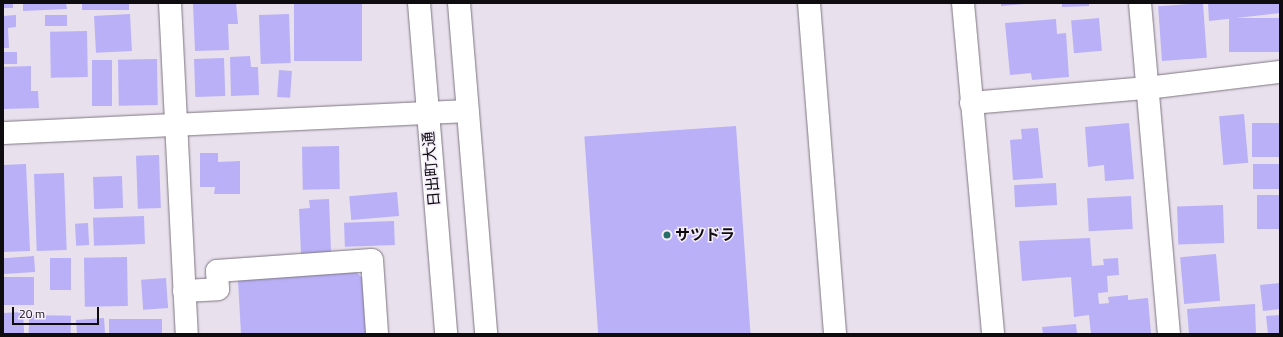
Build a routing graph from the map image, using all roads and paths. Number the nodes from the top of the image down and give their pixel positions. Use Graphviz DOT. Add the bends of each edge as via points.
graph roads {
  1 [pos="170,3"];
  2 [pos="419,3"];
  3 [pos="459,3"];
  4 [pos="809,3"];
  5 [pos="963,3"];
  6 [pos="1140,3"];
  7 [pos="1280,72"];
  8 [pos="1147,88"];
  9 [pos="971,103"];
  10 [pos="467,111"];
  11 [pos="426,114"];
  12 [pos="175,127"];
  13 [pos="3,133"];
  14 [pos="184,291"];
  15 [pos="187,334"];
  16 [pos="377,334"];
  17 [pos="446,334"];
  18 [pos="486,334"];
  19 [pos="835,334"];
  20 [pos="993,334"];
  21 [pos="1169,334"];
  1 -- 12 [label="street"];
  2 -- 11 [label="street, 日出町大通"];
  3 -- 10 [label="street"];
  4 -- 19 [label="street"];
  5 -- 9 [label="street"];
  6 -- 8 [label="street"];
  7 -- 8 [label="street"];
  8 -- 9 [label="street"];
  8 -- 21 [label="street"];
  9 -- 20 [label="street"];
  10 -- 11 [label="street"];
  10 -- 18 [label="street"];
  11 -- 12 [label="street"];
  11 -- 17 [label="street, 日出町大通"];
  12 -- 13 [label="street"];
  12 -- 14 [label="street"];
  14 -- 15 [label="street"];
  14 -- 16 [label="street" via="218,289 217,271 372,260"];
}
